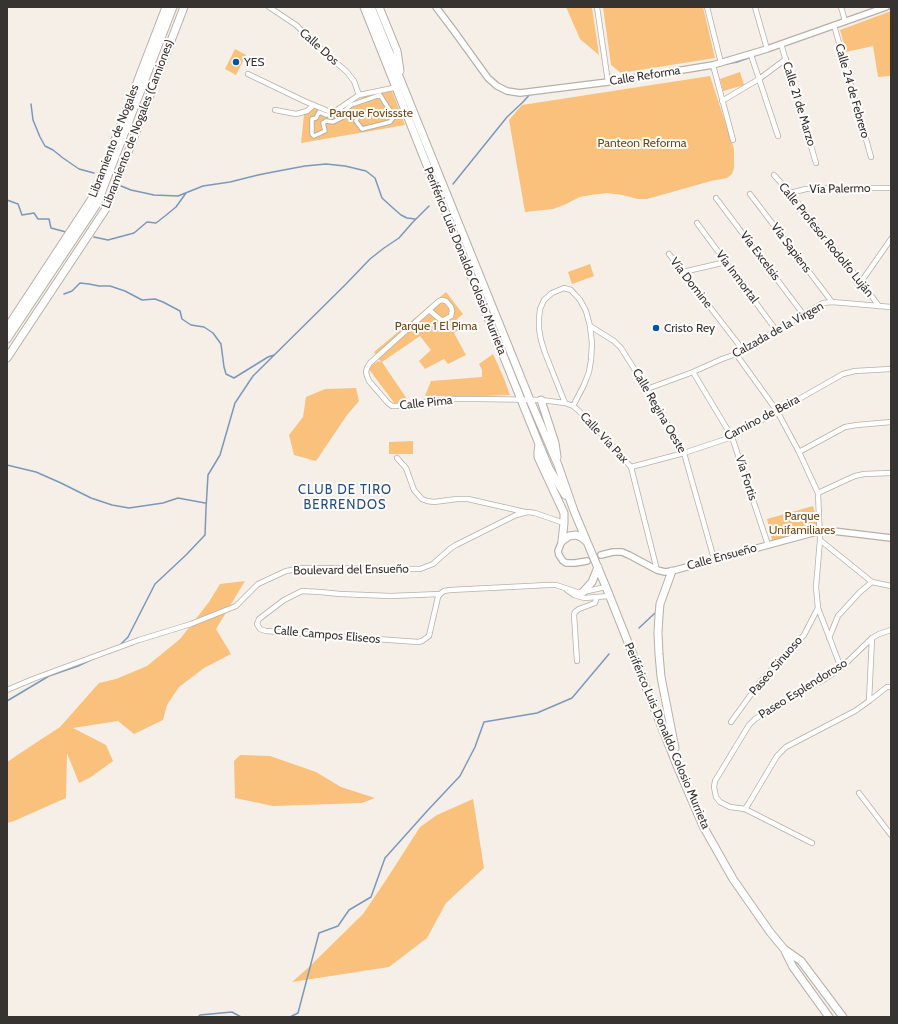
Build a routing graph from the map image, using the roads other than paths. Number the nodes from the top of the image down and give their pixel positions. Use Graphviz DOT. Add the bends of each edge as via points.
graph roads {
  1 [pos="166,7"];
  2 [pos="173,7"];
  3 [pos="180,7"];
  4 [pos="184,7"];
  5 [pos="269,7"];
  6 [pos="364,7"];
  7 [pos="371,7"];
  8 [pos="379,7"];
  9 [pos="436,7"];
  10 [pos="597,7"];
  11 [pos="707,7"];
  12 [pos="755,7"];
  13 [pos="841,7"];
  14 [pos="886,7"];
  15 [pos="845,21"];
  16 [pos="834,25"];
  17 [pos="781,44"];
  18 [pos="767,50"];
  19 [pos="751,55"];
  20 [pos="786,59"];
  21 [pos="721,63"];
  22 [pos="713,65"];
  23 [pos="248,74"];
  24 [pos="759,79"];
  25 [pos="608,82"];
  26 [pos="400,84"];
  27 [pos="359,95"];
  28 [pos="722,101"];
  29 [pos="312,107"];
  30 [pos="275,110"];
  31 [pos="312,119"];
  32 [pos="778,136"];
  33 [pos="733,140"];
  34 [pos="871,157"];
  35 [pos="816,163"];
  36 [pos="774,175"];
  37 [pos="891,188"];
  38 [pos="790,193"];
  39 [pos="750,194"];
  40 [pos="716,198"];
  41 [pos="697,224"];
  42 [pos="891,239"];
  43 [pos="669,254"];
  44 [pos="726,262"];
  45 [pos="683,272"];
  46 [pos="861,282"];
  47 [pos="832,302"];
  48 [pos="879,306"];
  49 [pos="891,307"];
  50 [pos="429,310"];
  51 [pos="803,314"];
  52 [pos="590,326"];
  53 [pos="7,328"];
  54 [pos="776,330"];
  55 [pos="7,339"];
  56 [pos="7,350"];
  57 [pos="743,350"];
  58 [pos="736,354"];
  59 [pos="7,358"];
  60 [pos="891,369"];
  61 [pos="693,372"];
  62 [pos="647,389"];
  63 [pos="521,400"];
  64 [pos="530,400"];
  65 [pos="540,400"];
  66 [pos="565,403"];
  67 [pos="573,406"];
  68 [pos="777,411"];
  69 [pos="891,422"];
  70 [pos="732,437"];
  71 [pos="539,444"];
  72 [pos="684,452"];
  73 [pos="799,452"];
  74 [pos="397,458"];
  75 [pos="558,465"];
  76 [pos="631,467"];
  77 [pos="549,468"];
  78 [pos="891,473"];
  79 [pos="818,493"];
  80 [pos="574,511"];
  81 [pos="528,512"];
  82 [pos="564,523"];
  83 [pos="820,531"];
  84 [pos="891,538"];
  85 [pos="820,540"];
  86 [pos="562,541"];
  87 [pos="587,542"];
  88 [pos="768,545"];
  89 [pos="601,555"];
  90 [pos="714,560"];
  91 [pos="587,561"];
  92 [pos="598,567"];
  93 [pos="657,570"];
  94 [pos="672,571"];
  95 [pos="872,582"];
  96 [pos="891,586"];
  97 [pos="606,587"];
  98 [pos="578,593"];
  99 [pos="440,594"];
  100 [pos="609,596"];
  101 [pos="598,597"];
  102 [pos="818,608"];
  103 [pos="891,630"];
  104 [pos="829,638"];
  105 [pos="872,638"];
  106 [pos="577,661"];
  107 [pos="841,668"];
  108 [pos="891,686"];
  109 [pos="7,690"];
  110 [pos="869,701"];
  111 [pos="731,722"];
  112 [pos="678,768"];
  113 [pos="859,793"];
  114 [pos="745,809"];
  115 [pos="891,834"];
  116 [pos="812,843"];
  117 [pos="784,949"];
  118 [pos="829,1017"];
  119 [pos="843,1017"];
  1 -- 53 [label="main road, Libramiento de Nogales" via="93,198"];
  2 -- 55 [label="main road, Libramiento de Nogales" via="97,204"];
  3 -- 56 [label="main road" via="103,206"];
  4 -- 59 [label="main road, Libramiento de Nogales (Camiones)" via="107,207"];
  5 -- 27 [label="street, Calle Dos" via="293,24 346,71 354,81"];
  6 -- 26 [label="main road, Periférico Luis Donaldo Colosio Murrieta"];
  7 -- 26 [label="main road, Periférico Luis Donaldo Colosio Murrieta"];
  8 -- 26 [label="main road" via="398,54"];
  9 -- 25 [label="street, Calle Reforma" via="488,78 507,91 534,92"];
  10 -- 25 [label="street"];
  11 -- 21 [label="street"];
  12 -- 18 [label="street"];
  13 -- 15 [label="street"];
  14 -- 15 [label="street, Calle Reforma"];
  15 -- 16 [label="street, Calle Reforma"];
  16 -- 17 [label="street, Calle Reforma"];
  16 -- 34 [label="street, Calle 24 de Febrero"];
  17 -- 18 [label="street, Calle Reforma"];
  17 -- 20 [label="street, Calle 21 de Marzo"];
  18 -- 19 [label="street, Calle Reforma"];
  19 -- 21 [label="street, Calle Reforma"];
  19 -- 24 [label="street"];
  20 -- 24 [label="street"];
  20 -- 35 [label="street, Calle 21 de Marzo"];
  21 -- 22 [label="street, Calle Reforma"];
  22 -- 25 [label="street, Calle Reforma"];
  22 -- 28 [label="street"];
  23 -- 29 [label="street"];
  24 -- 28 [label="street"];
  24 -- 32 [label="street"];
  26 -- 27 [label="street"];
  26 -- 63 [label="main road, Periférico Luis Donaldo Colosio Murrieta" via="468,269"];
  26 -- 64 [label="main road, Periférico Luis Donaldo Colosio Murrieta"];
  27 -- 29 [label="street" via="334,112"];
  28 -- 33 [label="street"];
  29 -- 30 [label="street" via="296,114"];
  29 -- 31 [label="street"];
  31 -- 31 [label="street" via="316,118 319,112 326,115 341,114 351,105 380,95 394,117 390,122 362,129 356,121 358,115 353,112 332,122 326,121 323,123 325,131 314,136"];
  36 -- 38 [label="street, Calle Profesor Rodolfo Luján"];
  37 -- 38 [label="street, Vía Palermo" via="806,189"];
  38 -- 46 [label="street, Calle Profesor Rodolfo Luján"];
  39 -- 47 [label="street, Vía Sapiens"];
  40 -- 51 [label="street, Vía Excelsis"];
  41 -- 44 [label="street, Vía Inmortal"];
  42 -- 46 [label="street"];
  43 -- 45 [label="street, Vía Domine"];
  44 -- 45 [label="street"];
  44 -- 54 [label="street, Vía Inmortal"];
  45 -- 57 [label="street, Vía Domine"];
  46 -- 48 [label="street, Calle Profesor Rodolfo Luján"];
  47 -- 48 [label="street, Calzada de la Virgen"];
  47 -- 51 [label="street, Calzada de la Virgen" via="820,304"];
  48 -- 49 [label="street, Calzada de la Virgen"];
  50 -- 50 [label="street, Calle Pima" via="442,300 449,304 452,311 451,316 441,320"];
  50 -- 63 [label="street, Calle Pima" via="367,368 369,381 388,403 398,406 454,399"];
  51 -- 54 [label="street, Calzada de la Virgen"];
  52 -- 62 [label="street, Calle Regina Oeste" via="618,344"];
  52 -- 66 [label="street" via="580,300 568,288 552,293 544,300 539,318 541,340"];
  52 -- 67 [label="street" via="589,372"];
  54 -- 57 [label="street, Calzada de la Virgen"];
  57 -- 58 [label="street, Calzada de la Virgen"];
  58 -- 61 [label="street, Calzada de la Virgen"];
  58 -- 68 [label="street"];
  60 -- 68 [label="street, Camino de Beira" via="843,374"];
  61 -- 62 [label="street, Calzada de la Virgen"];
  61 -- 70 [label="street, Vía Fortis"];
  62 -- 72 [label="street, Calle Regina Oeste"];
  63 -- 64 [label="street, Calle Vía Pax"];
  63 -- 71 [label="main road, Periférico Luis Donaldo Colosio Murrieta"];
  64 -- 65 [label="street, Calle Vía Pax"];
  64 -- 75 [label="main road, Periférico Luis Donaldo Colosio Murrieta"];
  65 -- 66 [label="street, Calle Vía Pax"];
  65 -- 75 [label="main road" via="555,443"];
  66 -- 67 [label="street, Calle Vía Pax"];
  67 -- 76 [label="street, Calle Vía Pax"];
  68 -- 70 [label="street, Camino de Beira"];
  68 -- 73 [label="street"];
  69 -- 73 [label="street" via="845,427"];
  70 -- 72 [label="street, Camino de Beira"];
  70 -- 88 [label="street, Vía Fortis"];
  71 -- 77 [label="main road, Periférico Luis Donaldo Colosio Murrieta"];
  71 -- 82 [label="main road" via="538,457 563,509"];
  72 -- 76 [label="street, Camino de Beira"];
  72 -- 90 [label="street, Calle Regina Oeste"];
  73 -- 79 [label="street"];
  74 -- 81 [label="street" via="406,468 414,490 422,499 434,502 468,499"];
  75 -- 77 [label="main road"];
  75 -- 80 [label="main road, Periférico Luis Donaldo Colosio Murrieta"];
  76 -- 93 [label="street, Calle Vía Pax"];
  77 -- 80 [label="main road, Periférico Luis Donaldo Colosio Murrieta"];
  78 -- 79 [label="street" via="854,476"];
  79 -- 83 [label="street"];
  80 -- 87 [label="main road, Periférico Luis Donaldo Colosio Murrieta"];
  81 -- 82 [label="street"];
  81 -- 109 [label="street, Boulevard del Ensueño" via="516,515 456,545 433,564 420,569 304,568 286,571 258,584 236,606"];
  82 -- 86 [label="main road"];
  83 -- 84 [label="street, Calle Ensueño"];
  83 -- 85 [label="street"];
  83 -- 88 [label="street, Calle Ensueño"];
  85 -- 95 [label="street"];
  85 -- 102 [label="street" via="816,587"];
  86 -- 87 [label="main road" via="576,535"];
  86 -- 91 [label="street" via="558,551 563,561"];
  87 -- 92 [label="main road, Periférico Luis Donaldo Colosio Murrieta"];
  88 -- 90 [label="street, Calle Ensueño"];
  89 -- 93 [label="street" via="622,552"];
  90 -- 94 [label="street, Calle Ensueño"];
  92 -- 97 [label="main road, Periférico Luis Donaldo Colosio Murrieta"];
  92 -- 98 [label="main road" via="592,582"];
  93 -- 94 [label="street, Calle Ensueño"];
  94 -- 112 [label="main road" via="660,604 659,654"];
  95 -- 96 [label="street"];
  95 -- 104 [label="street" via="838,616"];
  97 -- 98 [label="street"];
  97 -- 100 [label="main road, Periférico Luis Donaldo Colosio Murrieta"];
  98 -- 99 [label="street, Calle Campos Eliseos" via="564,587 548,585 450,590"];
  98 -- 101 [label="street" via="584,598"];
  99 -- 99 [label="street, Calle Campos Eliseos" via="391,596 302,591 284,600 259,619 257,624 266,631 418,642 428,636"];
  100 -- 101 [label="street"];
  100 -- 112 [label="main road, Periférico Luis Donaldo Colosio Murrieta"];
  101 -- 106 [label="street" via="595,603 579,609 574,615"];
  102 -- 104 [label="street"];
  102 -- 111 [label="street, Paseo Sinuoso" via="799,642 760,682"];
  103 -- 105 [label="street, Paseo Esplendoroso"];
  104 -- 107 [label="street"];
  105 -- 107 [label="street, Paseo Esplendoroso"];
  105 -- 110 [label="street"];
  107 -- 114 [label="street, Paseo Esplendoroso" via="756,719 743,734 715,781 714,787 720,802 730,807"];
  108 -- 110 [label="street"];
  110 -- 114 [label="street" via="786,747 777,756"];
  112 -- 117 [label="main road, Periférico Luis Donaldo Colosio Murrieta" via="703,826 733,879"];
  113 -- 115 [label="street"];
  114 -- 116 [label="street"];
  117 -- 118 [label="main road, Periférico Luis Donaldo Colosio Murrieta" via="792,967"];
  117 -- 119 [label="main road, Periférico Luis Donaldo Colosio Murrieta" via="801,961"];
}
